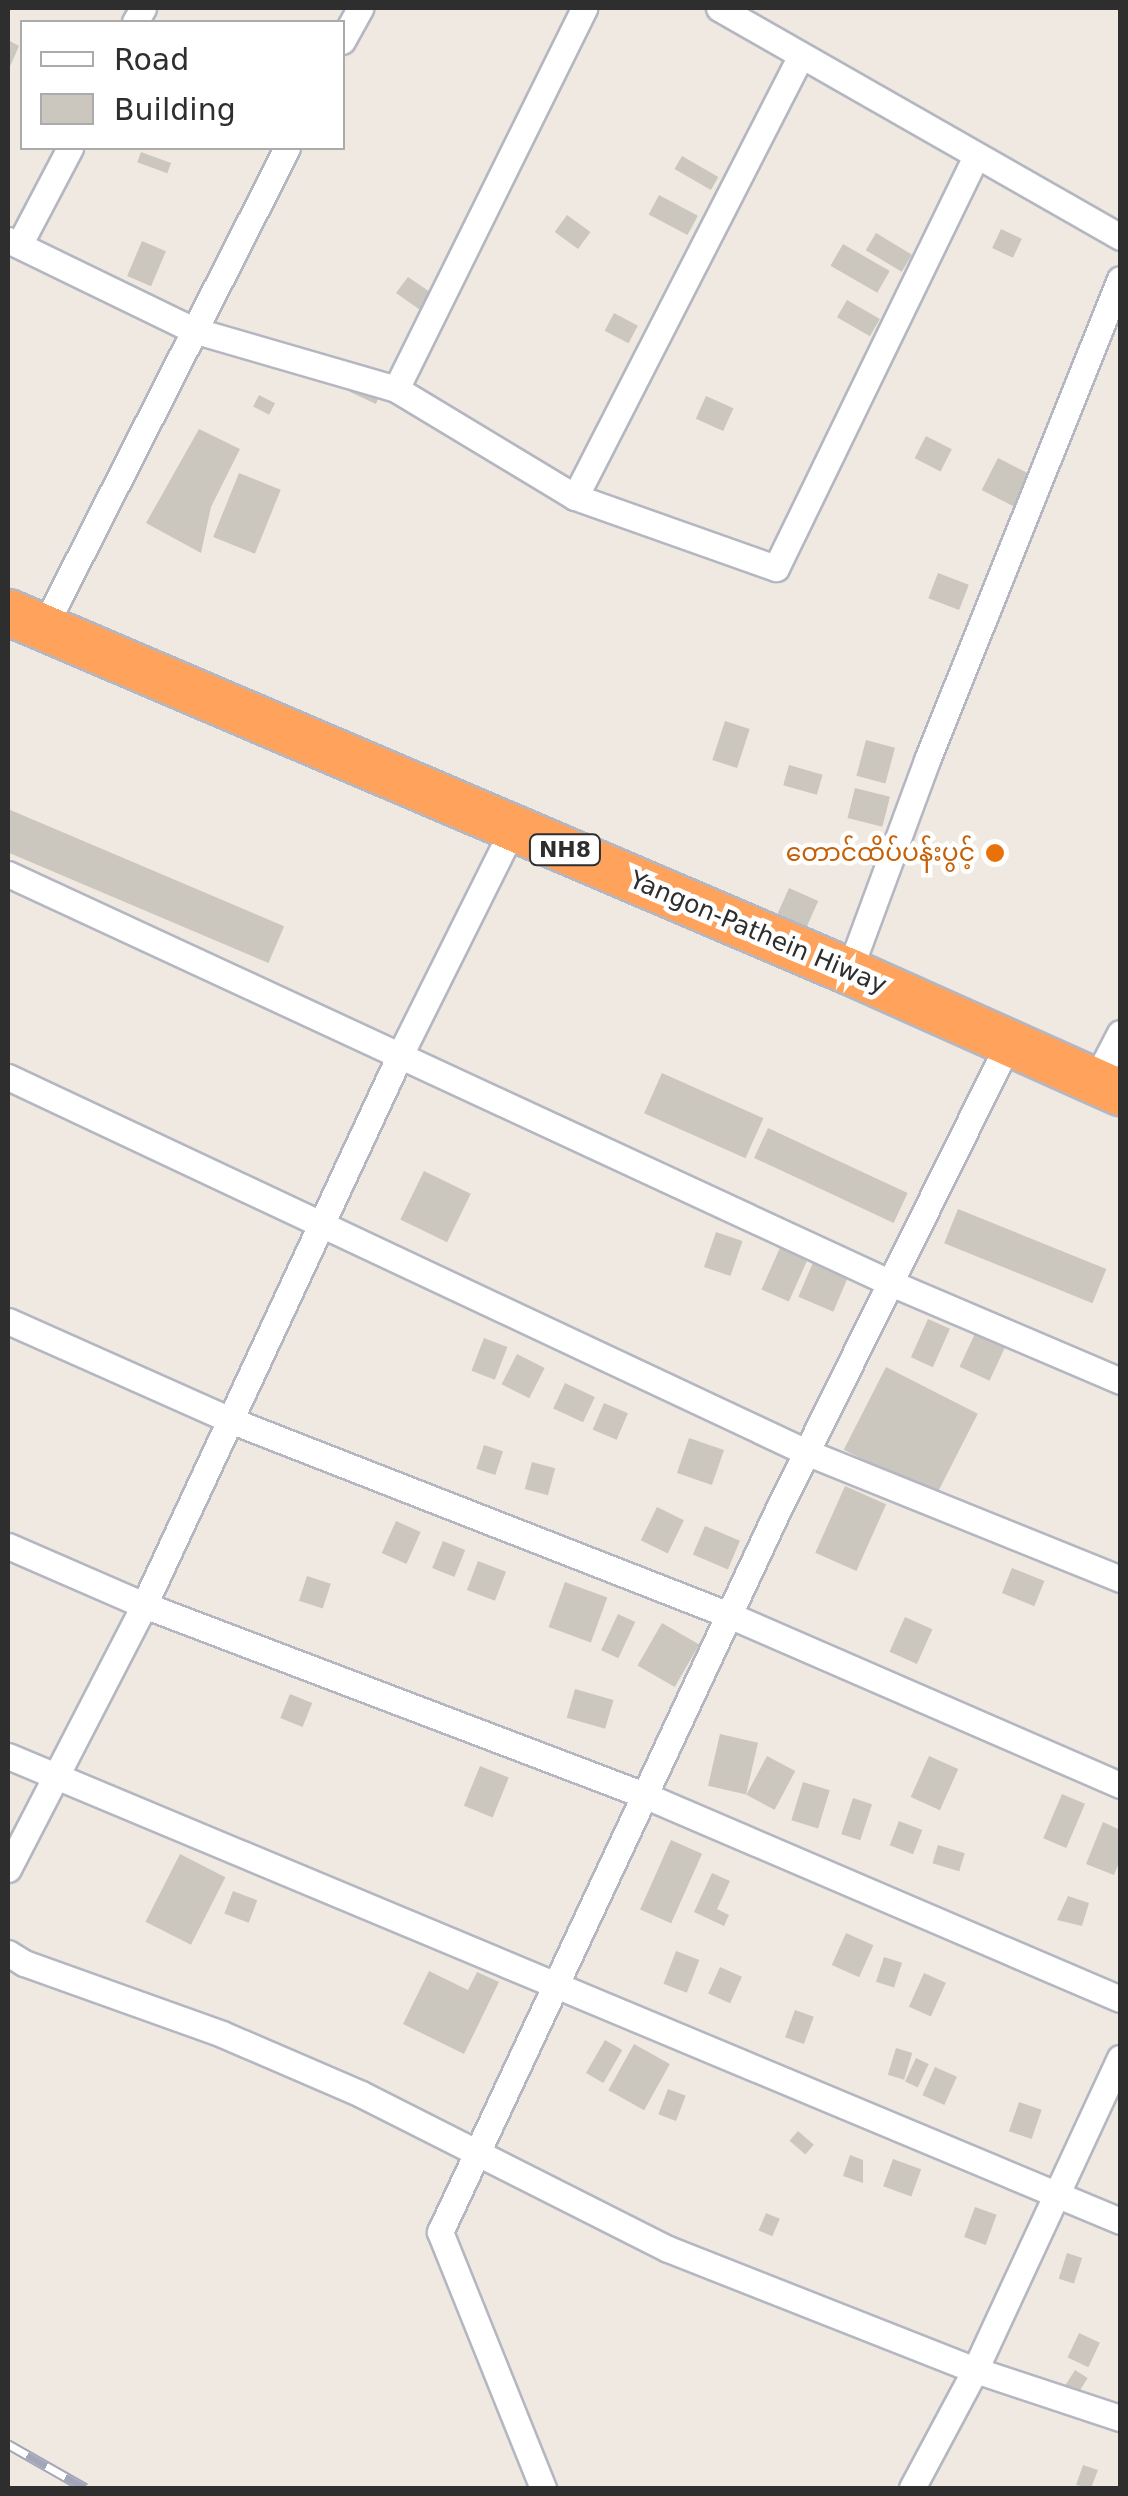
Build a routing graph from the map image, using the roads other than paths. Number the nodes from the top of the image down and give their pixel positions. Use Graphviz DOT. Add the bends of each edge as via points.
graph roads {
  1 [pos="360,8"];
  2 [pos="584,8"];
  3 [pos="719,8"];
  4 [pos="345,35"];
  5 [pos="801,55"];
  6 [pos="69,150"];
  7 [pos="286,150"];
  8 [pos="976,156"];
  9 [pos="1120,237"];
  10 [pos="13,242"];
  11 [pos="1120,279"];
  12 [pos="193,330"];
  13 [pos="396,388"];
  14 [pos="575,496"];
  15 [pos="18,620"];
  16 [pos="513,828"];
  17 [pos="8,874"];
  18 [pos="849,971"];
  19 [pos="1120,1033"];
  20 [pos="1009,1042"];
  21 [pos="400,1055"];
  22 [pos="8,1078"];
  23 [pos="1108,1086"];
  24 [pos="320,1226"];
  25 [pos="893,1284"];
  26 [pos="8,1321"];
  27 [pos="1120,1381"];
  28 [pos="230,1420"];
  29 [pos="806,1452"];
  30 [pos="8,1546"];
  31 [pos="1120,1578"];
  32 [pos="144,1606"];
  33 [pos="728,1615"];
  34 [pos="8,1756"];
  35 [pos="54,1777"];
  36 [pos="1120,1785"];
  37 [pos="644,1795"];
  38 [pos="8,1869"];
  39 [pos="8,1953"];
  40 [pos="556,1984"];
  41 [pos="1120,1999"];
  42 [pos="1120,2058"];
  43 [pos="477,2153"];
  44 [pos="1060,2192"];
  45 [pos="1120,2221"];
  46 [pos="975,2370"];
  47 [pos="1120,2418"];
  48 [pos="543,2488"];
  49 [pos="912,2488"];
  1 -- 4 [label="street"];
  2 -- 13 [label="street"];
  3 -- 5 [label="street"];
  5 -- 8 [label="street"];
  5 -- 14 [label="street"];
  6 -- 10 [label="street"];
  7 -- 12 [label="street"];
  8 -- 9 [label="street"];
  8 -- 14 [label="street" via="776,568"];
  10 -- 12 [label="street"];
  11 -- 18 [label="street" via="926,760"];
  12 -- 13 [label="street"];
  12 -- 15 [label="street"];
  13 -- 14 [label="street"];
  15 -- 16 [label="highway, Yangon-Pathein Hiway / NH8"];
  16 -- 18 [label="highway, Yangon-Pathein Hiway / NH8"];
  16 -- 21 [label="street"];
  17 -- 21 [label="street"];
  18 -- 20 [label="highway, Yangon-Pathein Hiway / NH8"];
  19 -- 23 [label="street"];
  20 -- 23 [label="highway, Yangon-Pathein Hiway / NH8"];
  20 -- 25 [label="street"];
  21 -- 24 [label="street"];
  21 -- 25 [label="street"];
  22 -- 24 [label="street"];
  24 -- 28 [label="street"];
  24 -- 29 [label="street"];
  25 -- 27 [label="street"];
  25 -- 29 [label="street"];
  26 -- 28 [label="street"];
  28 -- 32 [label="street"];
  28 -- 33 [label="street"];
  29 -- 31 [label="street"];
  29 -- 33 [label="street"];
  30 -- 32 [label="street"];
  32 -- 35 [label="street"];
  32 -- 37 [label="street"];
  33 -- 36 [label="street"];
  33 -- 37 [label="street"];
  34 -- 35 [label="street"];
  35 -- 38 [label="street"];
  35 -- 40 [label="street"];
  37 -- 40 [label="street"];
  37 -- 41 [label="street"];
  39 -- 43 [label="street" via="222,2034"];
  40 -- 43 [label="street"];
  40 -- 44 [label="street"];
  42 -- 44 [label="street"];
  43 -- 46 [label="street" via="668,2249"];
  43 -- 48 [label="street" via="440,2232"];
  44 -- 45 [label="street"];
  44 -- 46 [label="street"];
  46 -- 47 [label="street"];
  46 -- 49 [label="street"];
}
